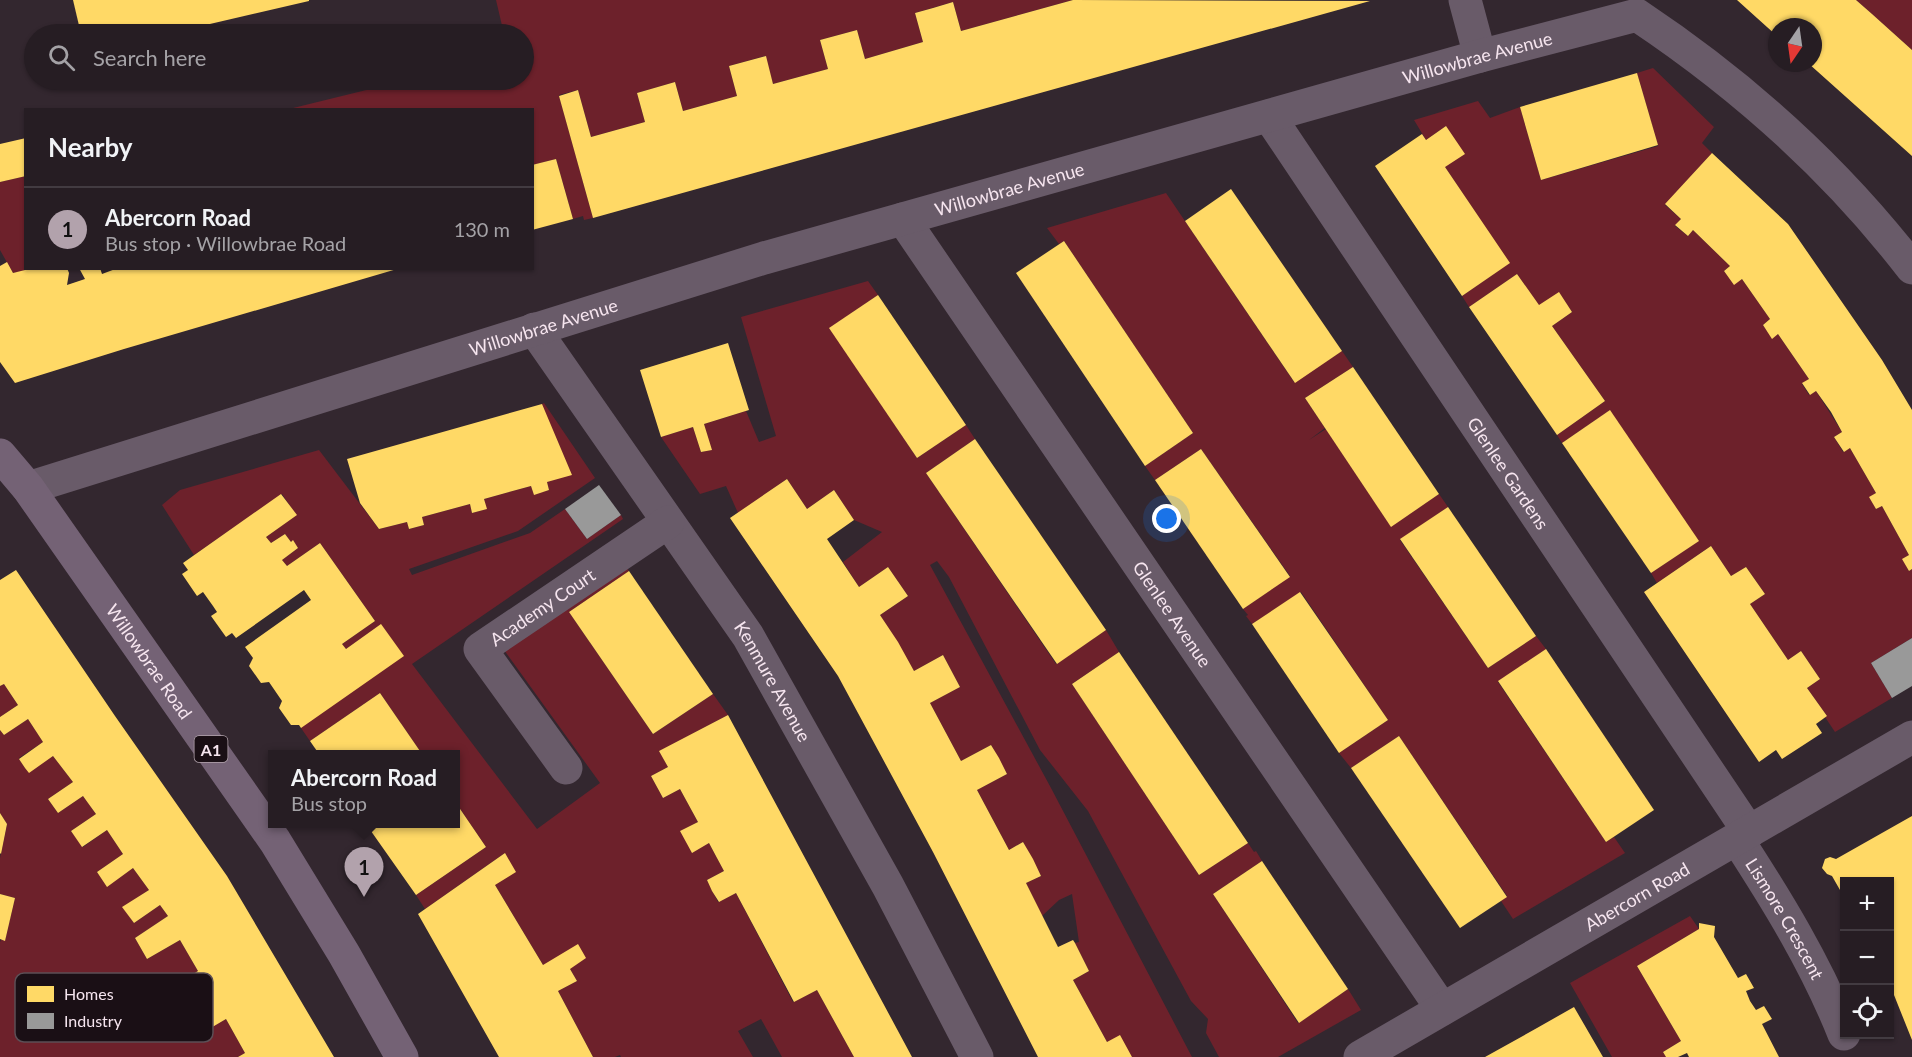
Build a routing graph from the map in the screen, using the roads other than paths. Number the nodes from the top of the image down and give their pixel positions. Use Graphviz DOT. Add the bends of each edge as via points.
graph roads {
  1 [pos="1465,0"];
  2 [pos="1480,56"];
  3 [pos="1269,116"];
  4 [pos="903,219"];
  5 [pos="1912,268"];
  6 [pos="534,329"];
  7 [pos="0,455"];
  8 [pos="28,488"];
  9 [pos="668,522"];
  10 [pos="1912,737"];
  11 [pos="566,768"];
  12 [pos="1743,835"];
  13 [pos="1442,1009"];
  14 [pos="1840,1023"];
  15 [pos="1847,1039"];
  16 [pos="402,1057"];
  17 [pos="977,1057"];
  18 [pos="1360,1057"];
  19 [pos="1854,1057"];
  1 -- 2 [label="street"];
  2 -- 3 [label="street, Willowbrae Avenue"];
  2 -- 5 [label="street, Willowbrae Avenue" via="1636,15 1703,61 1782,126 1848,192"];
  3 -- 4 [label="street, Willowbrae Avenue"];
  3 -- 12 [label="street, Glenlee Gardens"];
  4 -- 6 [label="street, Willowbrae Avenue"];
  4 -- 13 [label="street, Glenlee Avenue"];
  6 -- 8 [label="street, Willowbrae Avenue"];
  6 -- 9 [label="street, Kenmure Avenue"];
  7 -- 8 [label="main road, Willowbrae Road / A1"];
  8 -- 16 [label="main road, Willowbrae Road / A1" via="275,841"];
  9 -- 11 [label="street, Academy Court" via="480,649"];
  9 -- 17 [label="street, Kenmure Avenue" via="748,636 888,886"];
  10 -- 12 [label="street, Abercorn Road"];
  12 -- 13 [label="street, Abercorn Road"];
  12 -- 14 [label="street, Lismore Crescent" via="1811,958"];
  13 -- 18 [label="street, Abercorn Road"];
  15 -- 19 [label="street, Lismore Crescent"];
}
